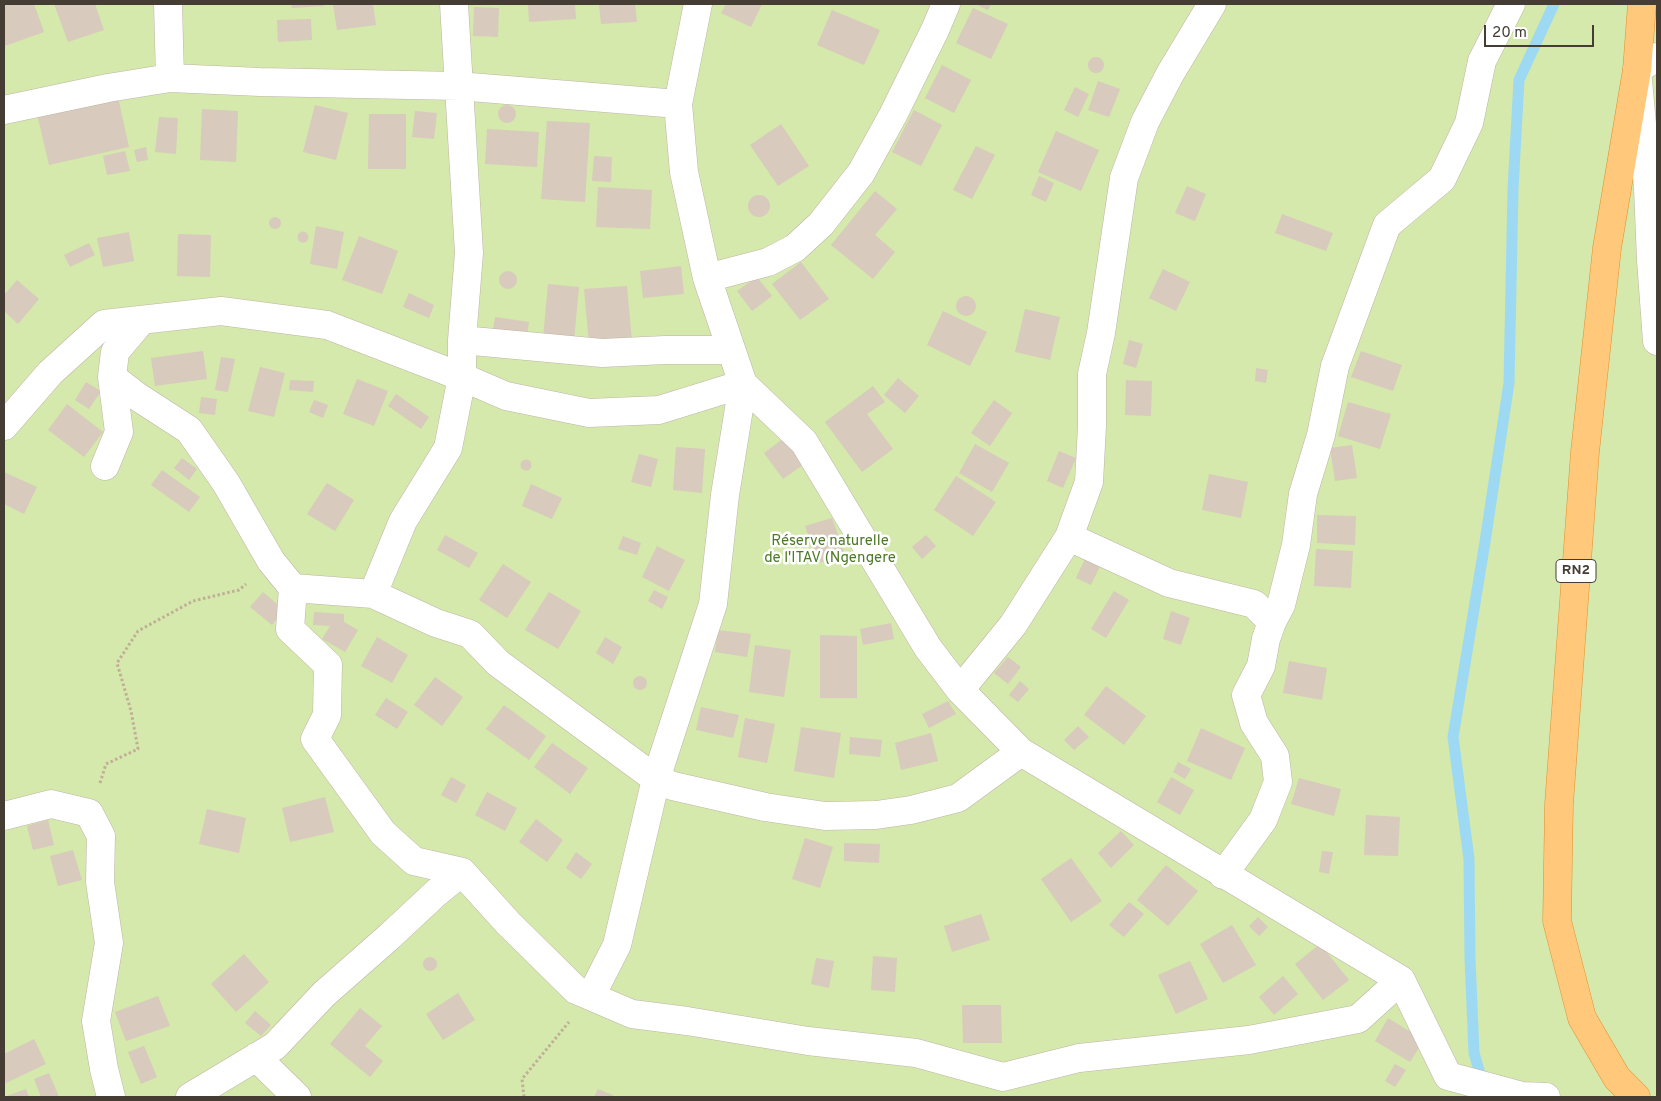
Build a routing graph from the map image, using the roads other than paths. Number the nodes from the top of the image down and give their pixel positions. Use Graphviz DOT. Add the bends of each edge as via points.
graph roads {
  1 [pos="168,4"];
  2 [pos="454,4"];
  3 [pos="698,4"];
  4 [pos="946,4"];
  5 [pos="1212,4"];
  6 [pos="1511,4"];
  7 [pos="1641,16"];
  8 [pos="1647,63"];
  9 [pos="170,78"];
  10 [pos="458,86"];
  11 [pos="678,104"];
  12 [pos="4,110"];
  13 [pos="707,278"];
  14 [pos="142,320"];
  15 [pos="462,340"];
  16 [pos="1657,341"];
  17 [pos="731,350"];
  18 [pos="112,377"];
  19 [pos="462,377"];
  20 [pos="743,384"];
  21 [pos="4,426"];
  22 [pos="104,466"];
  23 [pos="1069,537"];
  24 [pos="293,588"];
  25 [pos="372,594"];
  26 [pos="1272,622"];
  27 [pos="960,690"];
  28 [pos="1021,752"];
  29 [pos="656,779"];
  30 [pos="4,816"];
  31 [pos="462,872"];
  32 [pos="1223,875"];
  33 [pos="1401,980"];
  34 [pos="591,996"];
  35 [pos="256,1057"];
  36 [pos="111,1097"];
  37 [pos="190,1097"];
  38 [pos="297,1097"];
  39 [pos="1534,1097"];
  40 [pos="1636,1097"];
  1 -- 9 [label="street"];
  2 -- 10 [label="street"];
  3 -- 11 [label="street"];
  4 -- 13 [label="street" via="893,115 861,173 821,224 795,248 768,262"];
  5 -- 23 [label="street" via="1145,122 1124,178 1092,374 1089,482"];
  6 -- 26 [label="street" via="1482,61 1469,123 1442,179 1386,225 1335,366 1321,435 1303,494 1296,545 1281,605"];
  7 -- 8 [label="highway, RN2"];
  8 -- 16 [label="street" via="1648,179"];
  8 -- 40 [label="highway, RN2" via="1607,248 1585,452 1559,804 1557,921 1582,1018 1618,1078"];
  9 -- 10 [label="street"];
  9 -- 12 [label="street"];
  10 -- 11 [label="street"];
  10 -- 15 [label="street" via="469,253"];
  11 -- 13 [label="street" via="684,172"];
  13 -- 17 [label="street"];
  14 -- 18 [label="street" via="116,352"];
  14 -- 19 [label="street" via="220,311 327,325"];
  14 -- 21 [label="street" via="104,324 50,373"];
  15 -- 17 [label="street" via="602,353"];
  15 -- 19 [label="street"];
  17 -- 20 [label="street"];
  18 -- 22 [label="street" via="119,432"];
  18 -- 24 [label="street" via="189,430 226,483 271,561"];
  19 -- 20 [label="street" via="506,396 590,413 659,410"];
  19 -- 25 [label="street" via="448,448 403,521"];
  20 -- 27 [label="street" via="804,442 928,648"];
  20 -- 29 [label="street" via="712,604"];
  23 -- 26 [label="street" via="1169,583 1254,604"];
  23 -- 27 [label="street" via="1014,625"];
  24 -- 25 [label="street"];
  24 -- 31 [label="street" via="290,629 328,665 327,715 315,739 383,833 401,850 414,861"];
  25 -- 29 [label="street" via="436,623 470,634 498,663"];
  26 -- 32 [label="street" via="1262,666 1246,695 1254,723 1276,756 1278,782 1264,820"];
  27 -- 28 [label="street"];
  28 -- 29 [label="street" via="958,798 876,815 825,816 766,807"];
  28 -- 32 [label="street"];
  29 -- 34 [label="street" via="617,945"];
  30 -- 36 [label="street" via="51,804 89,813 101,836 100,882 109,943 96,1021"];
  31 -- 34 [label="street" via="576,990"];
  31 -- 35 [label="street" via="324,994 275,1046"];
  32 -- 33 [label="street"];
  33 -- 34 [label="street" via="1358,1019 1249,1040 1079,1058 1003,1077 916,1053 808,1041 632,1014"];
  33 -- 39 [label="street" via="1448,1076"];
  35 -- 37 [label="street"];
  35 -- 38 [label="street"];
}
